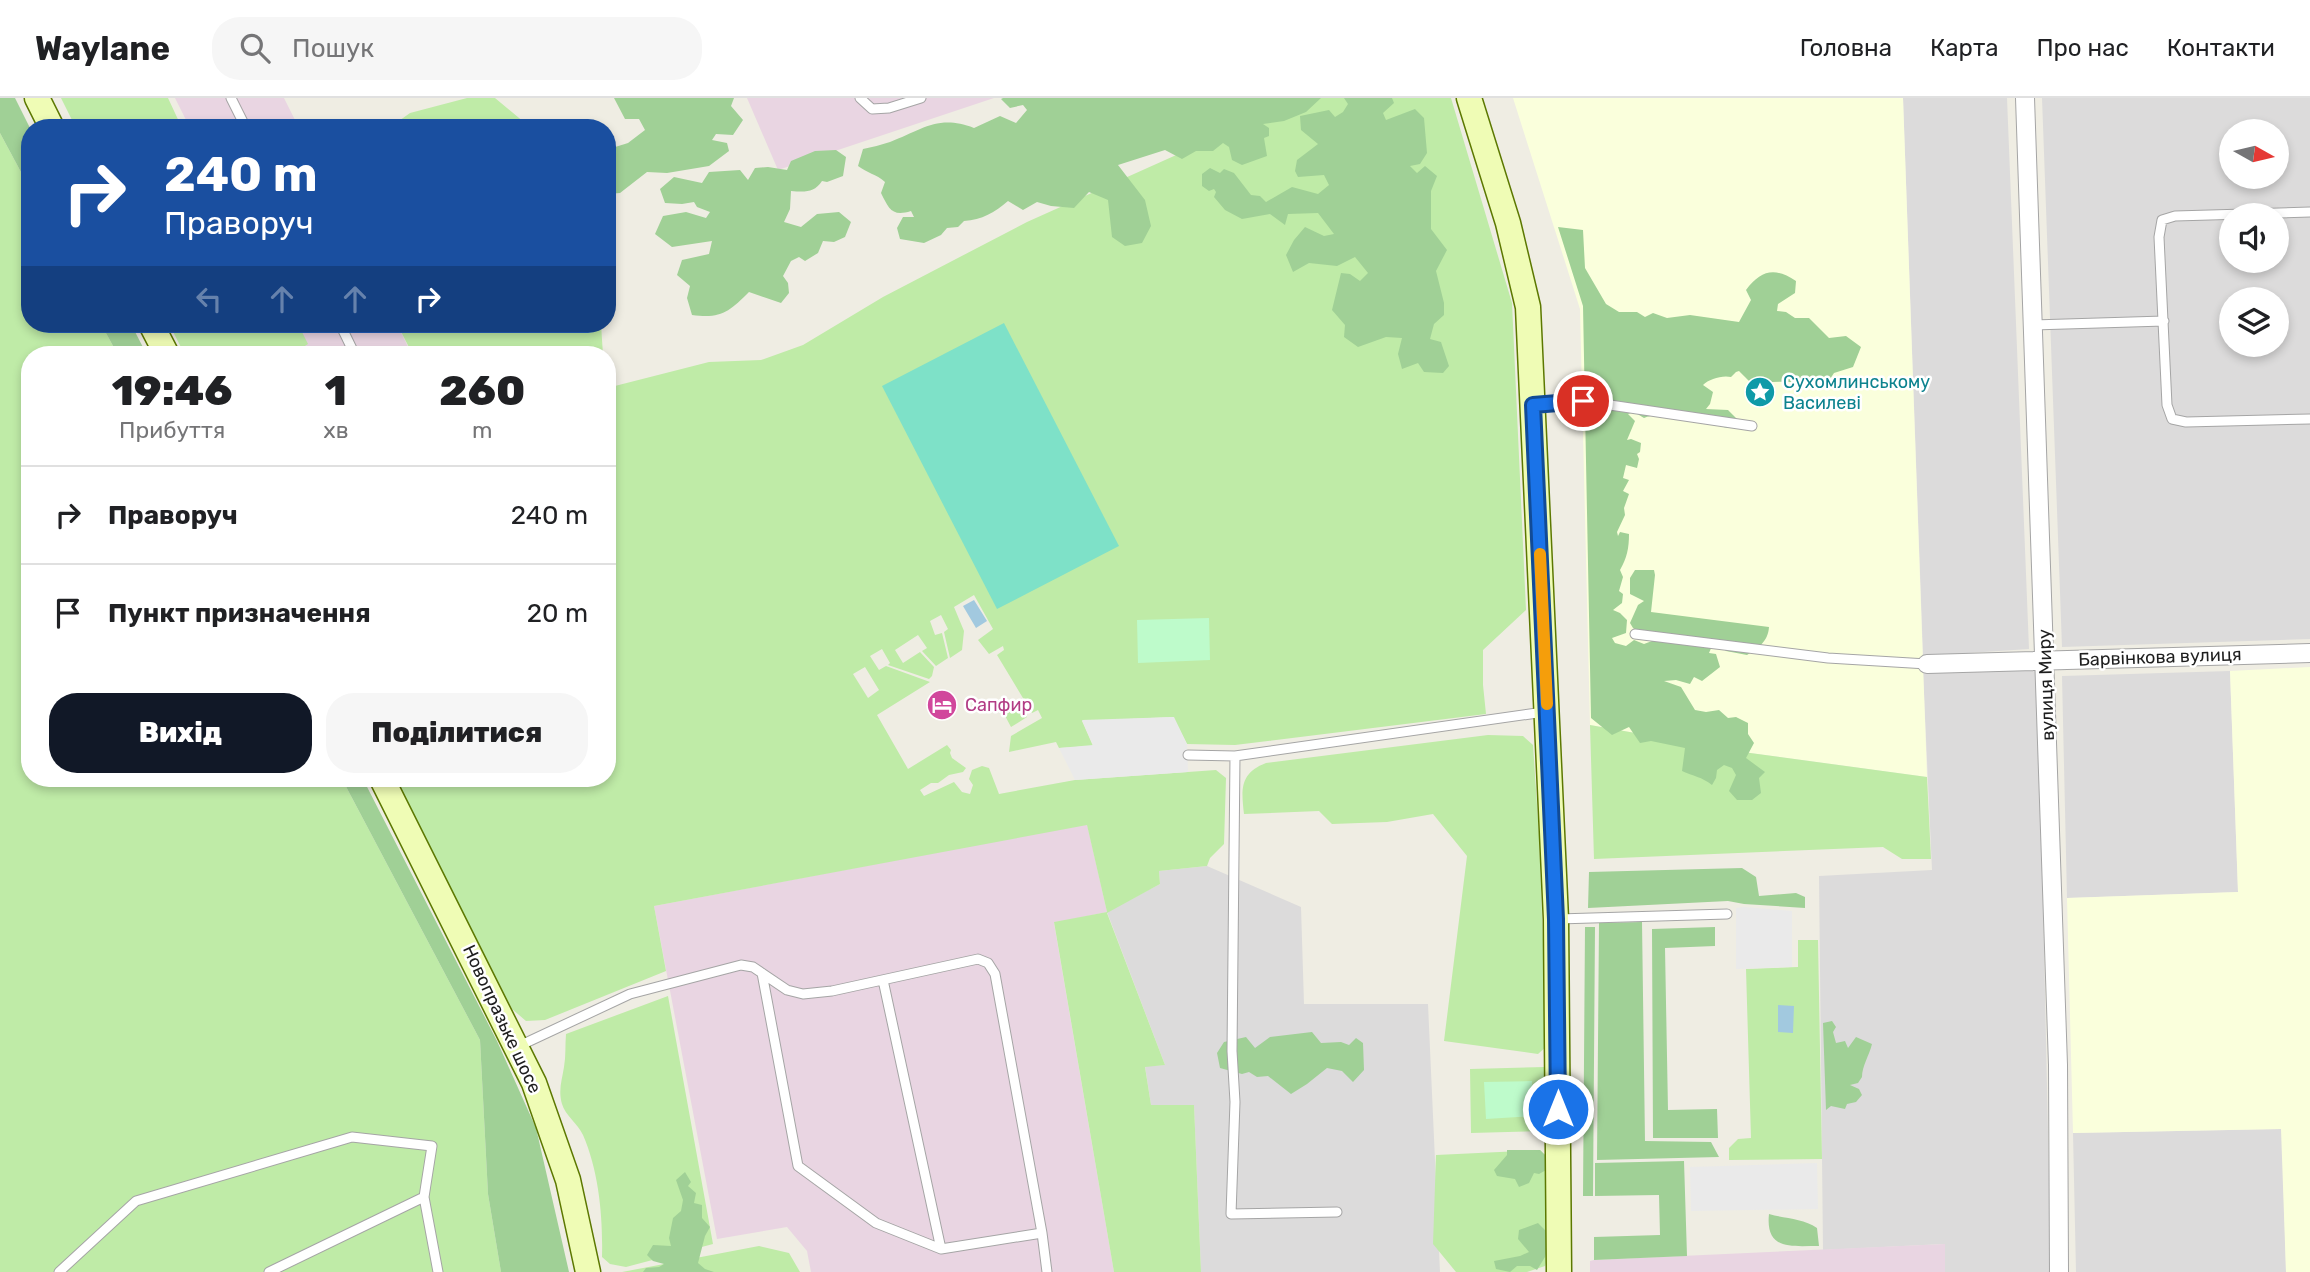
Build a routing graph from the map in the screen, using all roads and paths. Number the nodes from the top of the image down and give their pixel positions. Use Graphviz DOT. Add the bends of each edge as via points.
graph roads {
  1 [pos="37,98"];
  2 [pos="231,98"];
  3 [pos="860,98"];
  4 [pos="921,98"];
  5 [pos="1469,98"];
  6 [pos="2025,98"];
  7 [pos="48,119"];
  8 [pos="242,119"];
  9 [pos="2310,212"];
  10 [pos="2164,321"];
  11 [pos="2033,325"];
  12 [pos="1533,405"];
  13 [pos="2310,419"];
  14 [pos="1752,426"];
  15 [pos="1634,635"];
  16 [pos="2310,653"];
  17 [pos="2045,660"];
  18 [pos="1927,664"];
  19 [pos="1548,712"];
  20 [pos="1188,755"];
  21 [pos="1235,756"];
  22 [pos="386,787"];
  23 [pos="1727,914"];
  24 [pos="1556,919"];
  25 [pos="762,973"];
  26 [pos="883,980"];
  27 [pos="518,1047"];
  28 [pos="424,1196"];
  29 [pos="1338,1212"];
  30 [pos="1042,1233"];
  31 [pos="941,1249"];
  32 [pos="59,1272"];
  33 [pos="269,1272"];
  34 [pos="438,1272"];
  35 [pos="588,1272"];
  36 [pos="1047,1272"];
  37 [pos="1559,1272"];
  38 [pos="2059,1272"];
  1 -- 7 [label="street"];
  2 -- 8 [label="lane"];
  3 -- 4 [label="lane" via="872,109"];
  5 -- 12 [label="street" via="1508,223 1528,307"];
  6 -- 11 [label="street, вулиця Миру"];
  9 -- 10 [label="lane" via="2162,220"];
  10 -- 11 [label="lane"];
  10 -- 13 [label="lane" via="2167,405 2172,419"];
  11 -- 17 [label="street, вулиця Миру"];
  12 -- 14 [label="lane" via="1583,401"];
  12 -- 19 [label="street"];
  15 -- 18 [label="lane" via="1803,656"];
  16 -- 17 [label="street, Барвінкова вулиця"];
  17 -- 18 [label="street, Барвінкова вулиця"];
  17 -- 38 [label="street, вулиця Миру" via="2058,1065"];
  19 -- 21 [label="lane"];
  19 -- 24 [label="street"];
  20 -- 21 [label="lane"];
  21 -- 29 [label="lane" via="1231,1214"];
  22 -- 27 [label="street, Новопразьке шосе"];
  23 -- 24 [label="lane"];
  24 -- 37 [label="street"];
  25 -- 26 [label="lane" via="787,990 803,994"];
  25 -- 27 [label="lane" via="741,965 630,994"];
  25 -- 31 [label="lane" via="799,1166 876,1223"];
  26 -- 30 [label="lane" via="978,959 988,963 995,974"];
  26 -- 31 [label="lane"];
  27 -- 35 [label="street, Новопразьке шосе" via="568,1180"];
  28 -- 32 [label="lane" via="432,1146 352,1138 136,1200"];
  28 -- 33 [label="lane"];
  28 -- 34 [label="lane"];
  30 -- 31 [label="lane"];
  30 -- 36 [label="lane"];
}
